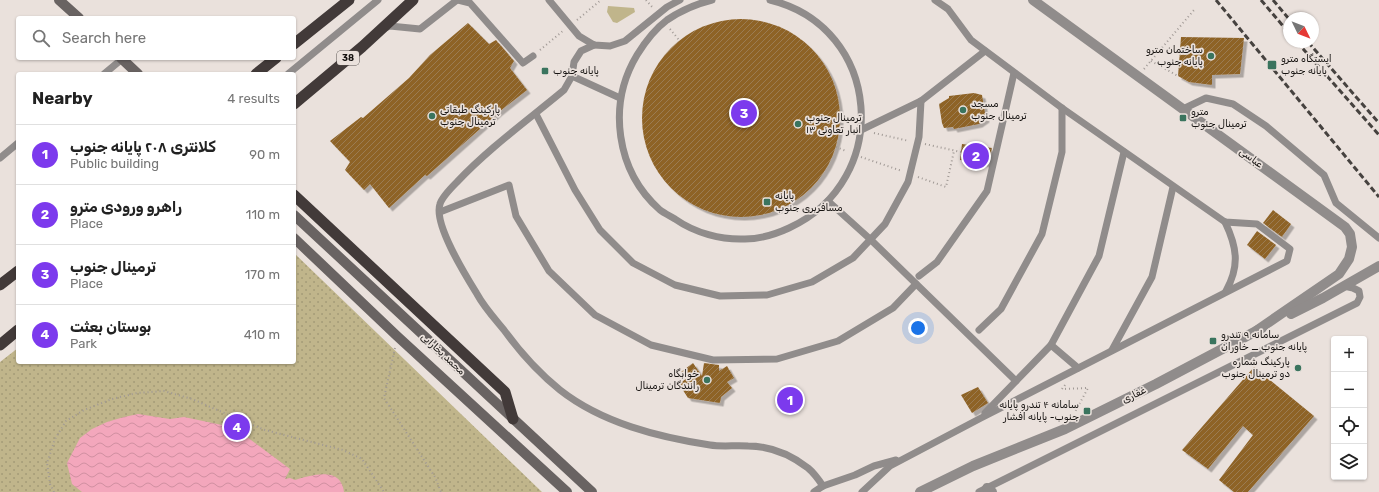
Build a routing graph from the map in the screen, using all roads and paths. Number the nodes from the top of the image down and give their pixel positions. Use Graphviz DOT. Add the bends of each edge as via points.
graph roads {
  1 [pos="59,0"];
  2 [pos="349,0"];
  3 [pos="378,0"];
  4 [pos="413,0"];
  5 [pos="457,0"];
  6 [pos="548,0"];
  7 [pos="680,0"];
  8 [pos="712,0"];
  9 [pos="770,0"];
  10 [pos="934,0"];
  11 [pos="1033,0"];
  12 [pos="1194,10"];
  13 [pos="77,16"];
  14 [pos="375,34"];
  15 [pos="296,42"];
  16 [pos="594,45"];
  17 [pos="985,51"];
  18 [pos="533,56"];
  19 [pos="120,60"];
  20 [pos="124,60"];
  21 [pos="274,60"];
  22 [pos="1151,61"];
  23 [pos="106,72"];
  24 [pos="136,72"];
  25 [pos="258,72"];
  26 [pos="290,72"];
  27 [pos="1014,73"];
  28 [pos="572,76"];
  29 [pos="1138,76"];
  30 [pos="1178,76"];
  31 [pos="620,98"];
  32 [pos="296,101"];
  33 [pos="921,101"];
  34 [pos="1062,108"];
  35 [pos="1183,109"];
  36 [pos="536,114"];
  37 [pos="861,130"];
  38 [pos="16,145"];
  39 [pos="836,147"];
  40 [pos="954,151"];
  41 [pos="1124,152"];
  42 [pos="850,153"];
  43 [pos="858,155"];
  44 [pos="0,158"];
  45 [pos="902,171"];
  46 [pos="917,176"];
  47 [pos="1173,187"];
  48 [pos="296,197"];
  49 [pos="828,201"];
  50 [pos="440,212"];
  51 [pos="296,217"];
  52 [pos="1225,222"];
  53 [pos="1379,238"];
  54 [pos="870,239"];
  55 [pos="296,240"];
  56 [pos="1379,266"];
  57 [pos="16,272"];
  58 [pos="920,276"];
  59 [pos="916,284"];
  60 [pos="0,285"];
  61 [pos="1344,286"];
  62 [pos="1225,292"];
  63 [pos="979,330"];
  64 [pos="1256,331"];
  65 [pos="16,332"];
  66 [pos="397,336"];
  67 [pos="1051,345"];
  68 [pos="0,346"];
  69 [pos="1112,350"];
  70 [pos="1078,368"];
  71 [pos="1016,381"];
  72 [pos="1066,384"];
  73 [pos="981,418"];
  74 [pos="513,419"];
  75 [pos="1065,429"];
  76 [pos="908,457"];
  77 [pos="823,486"];
  78 [pos="986,491"];
  79 [pos="54,492"];
  80 [pos="384,492"];
  81 [pos="441,492"];
  82 [pos="567,492"];
  83 [pos="592,492"];
  84 [pos="814,492"];
  85 [pos="862,492"];
  86 [pos="920,492"];
  1 -- 13 [label="main road"];
  2 -- 15 [label="highway"];
  3 -- 26 [label="lane"];
  4 -- 14 [label="highway, 38"];
  5 -- 14 [label="lane" via="420,29 390,26"];
  5 -- 18 [label="lane" via="470,3 523,63"];
  6 -- 16 [label="lane" via="579,36"];
  7 -- 16 [label="lane" via="667,7 625,41 610,46"];
  8 -- 31 [label="lane" via="693,5 666,21 644,42 629,69"];
  9 -- 37 [label="lane" via="785,4 813,19 835,41 852,68 861,98"];
  10 -- 17 [label="lane" via="948,9 971,40"];
  11 -- 29 [label="street, عباسی"];
  12 -- 22 [label="path"];
  14 -- 32 [label="highway, 38"];
  16 -- 28 [label="lane" via="581,51 574,62"];
  17 -- 27 [label="lane"];
  17 -- 33 [label="lane"];
  19 -- 23 [label="lane"];
  20 -- 24 [label="main road"];
  21 -- 25 [label="highway"];
  22 -- 29 [label="path"];
  22 -- 30 [label="path"];
  27 -- 34 [label="lane"];
  27 -- 58 [label="lane" via="987,191 937,262"];
  28 -- 31 [label="lane"];
  28 -- 36 [label="lane" via="564,90"];
  29 -- 35 [label="street, عباسی"];
  31 -- 49 [label="lane" via="619,129 626,159 640,187 660,210 686,227 715,237 738,239 776,234 804,221"];
  33 -- 37 [label="lane"];
  33 -- 54 [label="lane" via="919,137 908,182 885,224"];
  34 -- 41 [label="lane"];
  34 -- 63 [label="lane" via="1062,152 1042,234 1001,309"];
  35 -- 53 [label="lane" via="1206,98 1233,104 1266,126 1324,175 1336,202"];
  35 -- 64 [label="street, عباسی" via="1345,227 1352,239 1349,259 1339,274"];
  36 -- 50 [label="lane" via="472,167 440,204"];
  36 -- 54 [label="lane" via="575,190 600,230 633,263 675,285 720,296 767,295 812,282 853,258"];
  37 -- 49 [label="lane" via="856,156 844,180"];
  38 -- 44 [label="lane"];
  39 -- 42 [label="path"];
  40 -- 46 [label="path" via="946,187"];
  41 -- 47 [label="lane"];
  41 -- 67 [label="lane" via="1099,256"];
  43 -- 45 [label="path"];
  47 -- 52 [label="lane"];
  47 -- 69 [label="lane" via="1152,277"];
  48 -- 74 [label="highway" via="505,392"];
  49 -- 54 [label="lane"];
  50 -- 59 [label="lane" via="508,185 516,216 549,271 595,315 651,346 713,360 777,359 838,341 893,308"];
  50 -- 77 [label="lane" via="454,255 480,299 532,365 560,390 614,421 645,432 713,446 771,448 790,456 809,469"];
  51 -- 74 [label="main road, محمد بخارایی"];
  52 -- 62 [label="lane" via="1235,247 1236,258 1232,281"];
  52 -- 62 [label="lane" via="1257,224 1290,249 1286,261"];
  54 -- 59 [label="lane"];
  55 -- 66 [label="main road, محمد بخارایی"];
  56 -- 61 [label="street, غفاری"];
  57 -- 60 [label="highway"];
  59 -- 71 [label="lane"];
  61 -- 64 [label="street, غفاری"];
  61 -- 78 [label="lane, غفاری" via="1359,291 1357,303"];
  62 -- 69 [label="lane"];
  64 -- 75 [label="street, غفاری"];
  65 -- 68 [label="highway"];
  66 -- 81 [label="path" via="384,398 435,477"];
  66 -- 82 [label="main road, محمد بخارایی"];
  67 -- 70 [label="lane"];
  67 -- 71 [label="lane"];
  69 -- 70 [label="lane"];
  70 -- 73 [label="lane"];
  71 -- 73 [label="lane"];
  72 -- 75 [label="path" via="1062,390 1088,388"];
  73 -- 76 [label="lane"];
  74 -- 83 [label="main road, محمد بخارایی"];
  75 -- 86 [label="street, غفاری" via="973,466"];
  76 -- 77 [label="lane" via="874,466"];
  76 -- 85 [label="lane" via="890,466"];
  77 -- 84 [label="lane"];
  79 -- 80 [label="path" via="50,484 47,463 55,439 66,421 112,398 164,391 192,399 265,430 343,450 362,459"];
}
